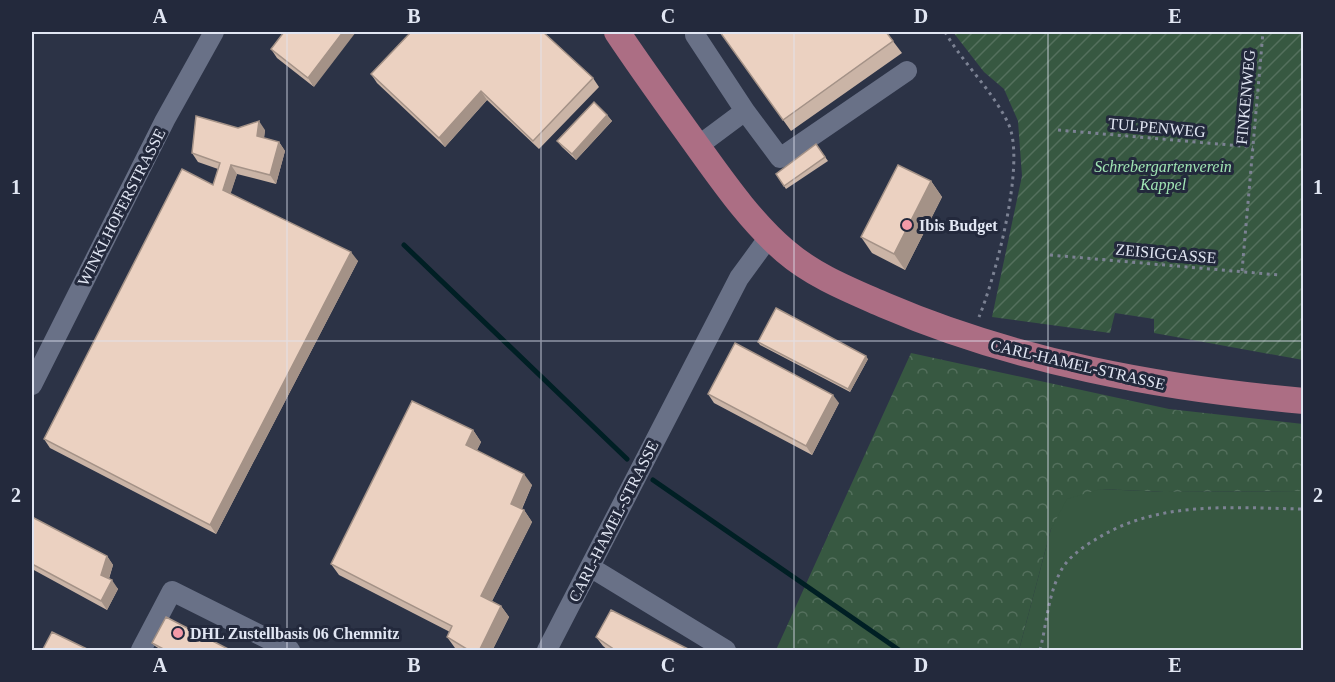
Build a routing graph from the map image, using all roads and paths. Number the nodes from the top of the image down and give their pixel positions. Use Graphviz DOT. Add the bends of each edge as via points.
graph roads {
  1 [pos="214,32"];
  2 [pos="617,32"];
  3 [pos="945,32"];
  4 [pos="1263,32"];
  5 [pos="695,35"];
  6 [pos="907,71"];
  7 [pos="745,111"];
  8 [pos="1058,130"];
  9 [pos="698,146"];
  10 [pos="1253,147"];
  11 [pos="769,237"];
  12 [pos="1050,255"];
  13 [pos="1242,272"];
  14 [pos="1279,275"];
  15 [pos="971,338"];
  16 [pos="32,384"];
  17 [pos="1304,401"];
  18 [pos="1304,509"];
  19 [pos="590,567"];
  20 [pos="141,651"];
  21 [pos="290,651"];
  22 [pos="547,651"];
  23 [pos="726,651"];
  24 [pos="1040,651"];
  1 -- 16 [label="street, WINKLHOFERSTRASSE" via="165,120"];
  2 -- 9 [label="main road, CARL-HAMEL-STRASSE"];
  3 -- 15 [label="path" via="1009,124 1013,143 1010,199 1001,244"];
  4 -- 10 [label="path, FINKENWEG"];
  5 -- 7 [label="street"];
  6 -- 7 [label="street" via="780,158"];
  7 -- 9 [label="street"];
  8 -- 10 [label="path, TULPENWEG"];
  9 -- 11 [label="main road, CARL-HAMEL-STRASSE"];
  10 -- 13 [label="path, FINKENWEG"];
  11 -- 15 [label="main road, CARL-HAMEL-STRASSE" via="836,284 925,323"];
  11 -- 19 [label="street, CARL-HAMEL-STRASSE" via="739,278"];
  12 -- 13 [label="path, ZEISIGGASSE"];
  13 -- 14 [label="path, ZEISIGGASSE"];
  15 -- 17 [label="main road, CARL-HAMEL-STRASSE" via="1030,356 1167,385"];
  18 -- 24 [label="path" via="1195,508 1157,514 1110,530 1084,546 1064,566 1053,590"];
  19 -- 22 [label="street, CARL-HAMEL-STRASSE"];
  19 -- 23 [label="street"];
  20 -- 21 [label="street" via="172,591"];
}
